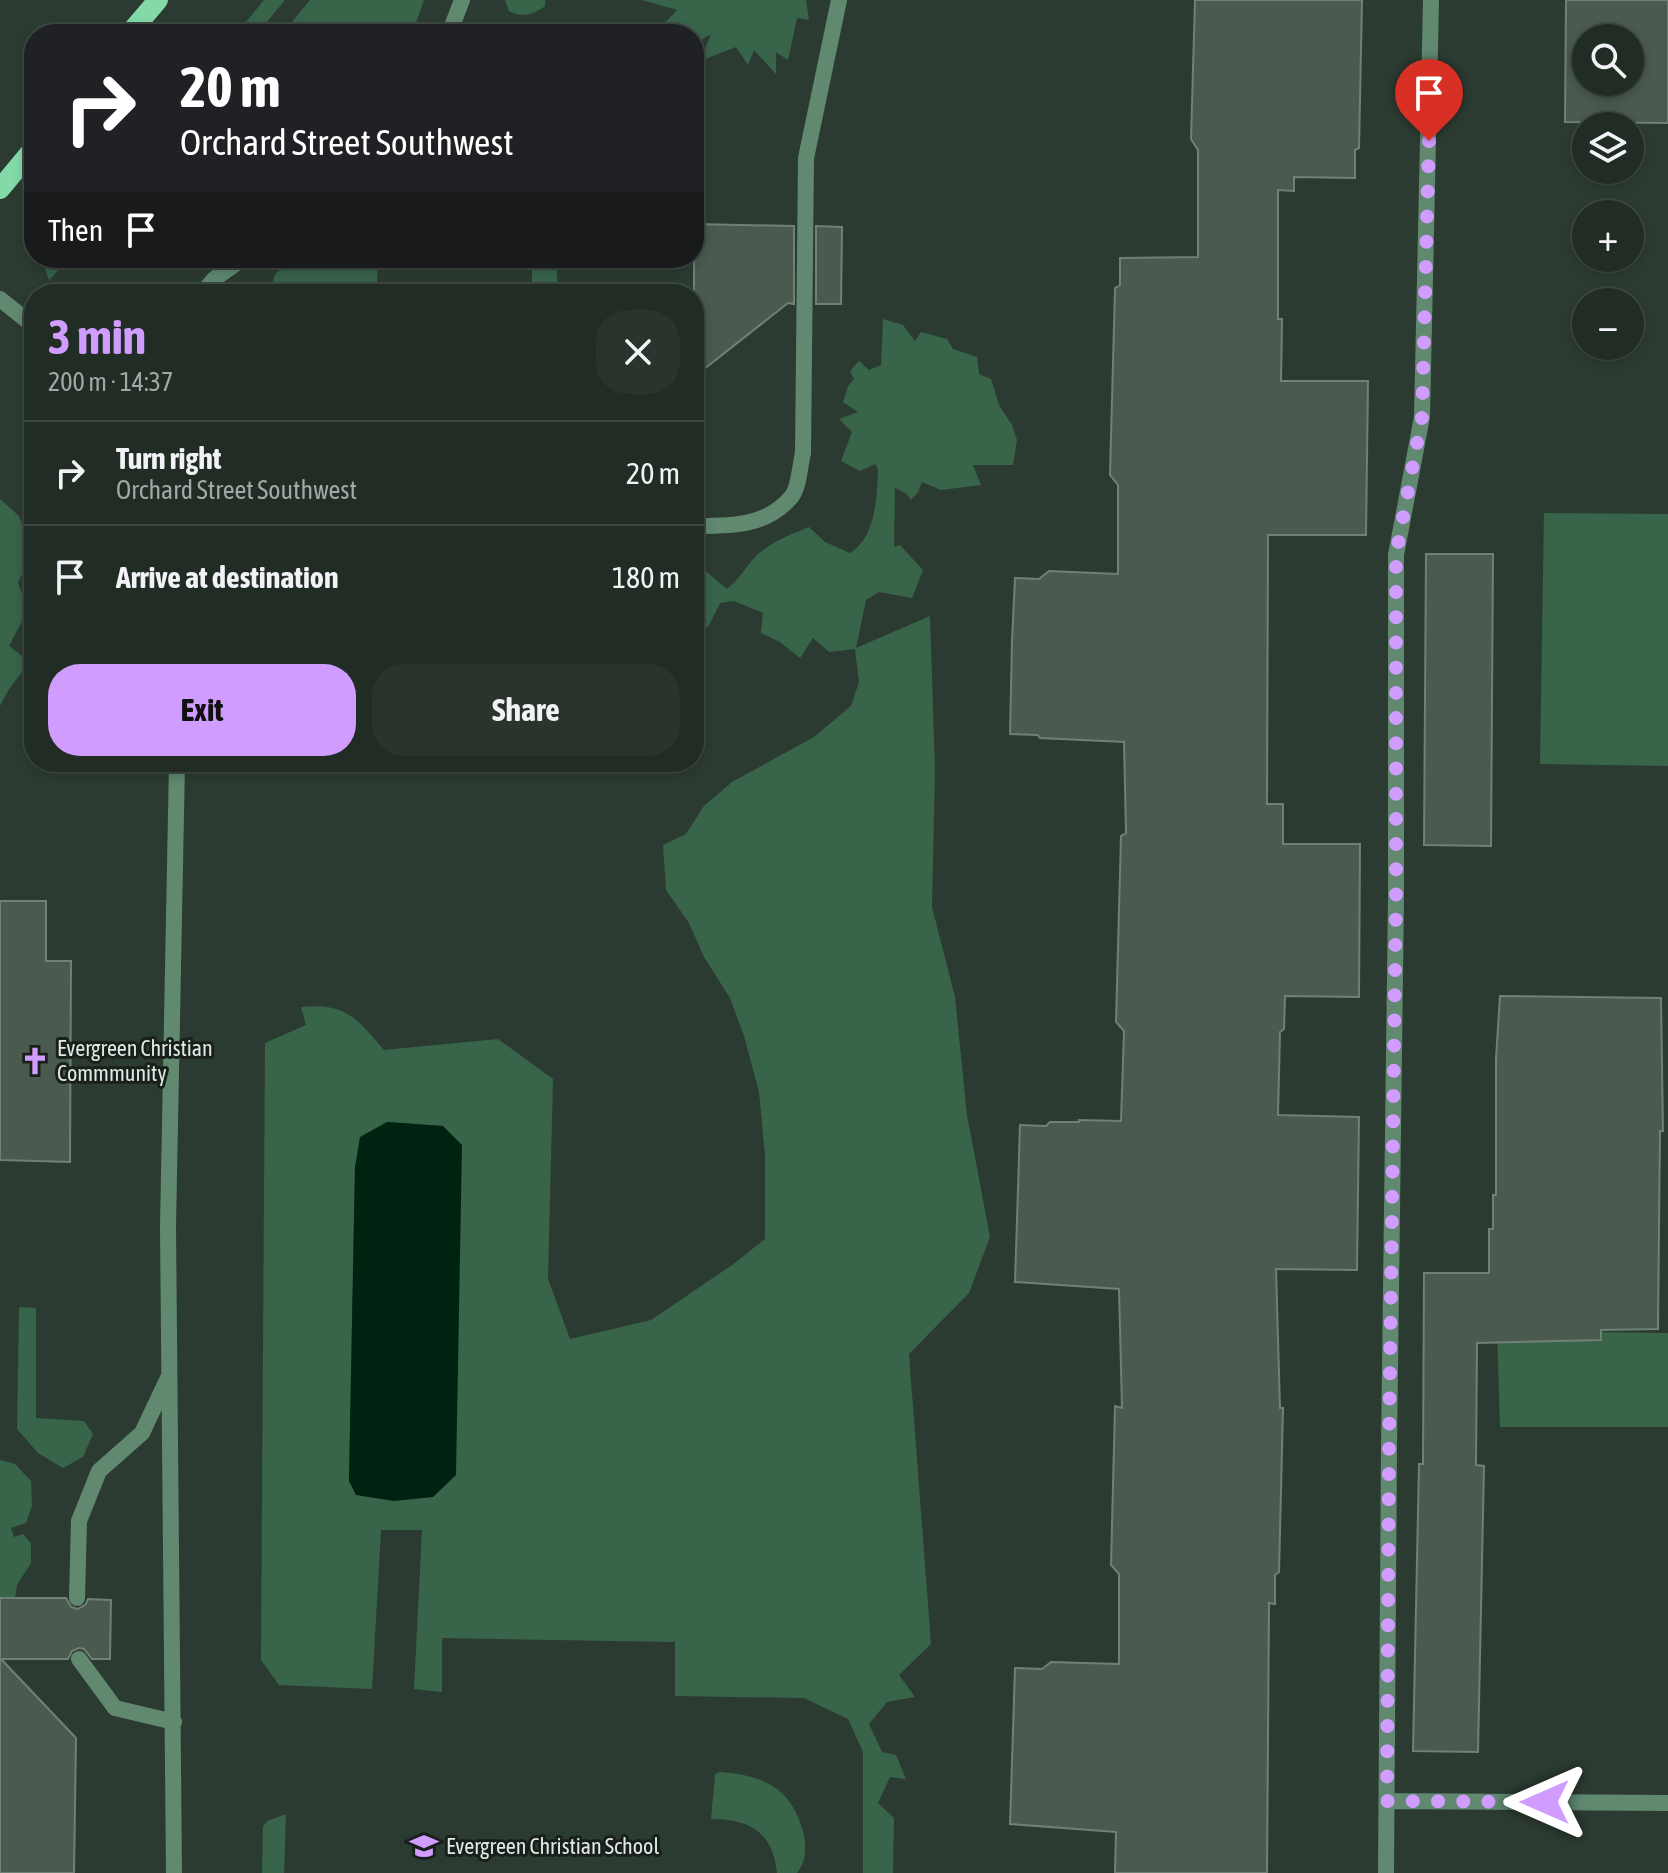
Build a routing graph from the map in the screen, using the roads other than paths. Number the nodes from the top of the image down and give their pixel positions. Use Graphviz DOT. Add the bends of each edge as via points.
graph roads {
  1 [pos="158,0"];
  2 [pos="462,0"];
  3 [pos="839,0"];
  4 [pos="1431,0"];
  5 [pos="138,24"];
  6 [pos="453,24"];
  7 [pos="24,160"];
  8 [pos="0,189"];
  9 [pos="230,268"];
  10 [pos="210,284"];
  11 [pos="0,299"];
  12 [pos="24,318"];
  13 [pos="704,526"];
  14 [pos="177,772"];
  15 [pos="170,1373"];
  16 [pos="77,1598"];
  17 [pos="79,1659"];
  18 [pos="174,1722"];
  19 [pos="1387,1801"];
  20 [pos="1668,1803"];
  21 [pos="174,1873"];
  22 [pos="1386,1873"];
  1 -- 5 [label="main road"];
  2 -- 6 [label="street"];
  3 -- 13 [label="street" via="806,158 803,453 794,494 763,520"];
  4 -- 19 [label="street" via="1422,417 1396,555"];
  7 -- 8 [label="main road"];
  9 -- 10 [label="street"];
  11 -- 12 [label="street"];
  14 -- 15 [label="street"];
  15 -- 16 [label="street" via="142,1433 99,1471 94,1483 79,1521"];
  15 -- 18 [label="street"];
  17 -- 18 [label="street" via="115,1708"];
  18 -- 21 [label="street"];
  19 -- 20 [label="street"];
  19 -- 22 [label="street"];
}
